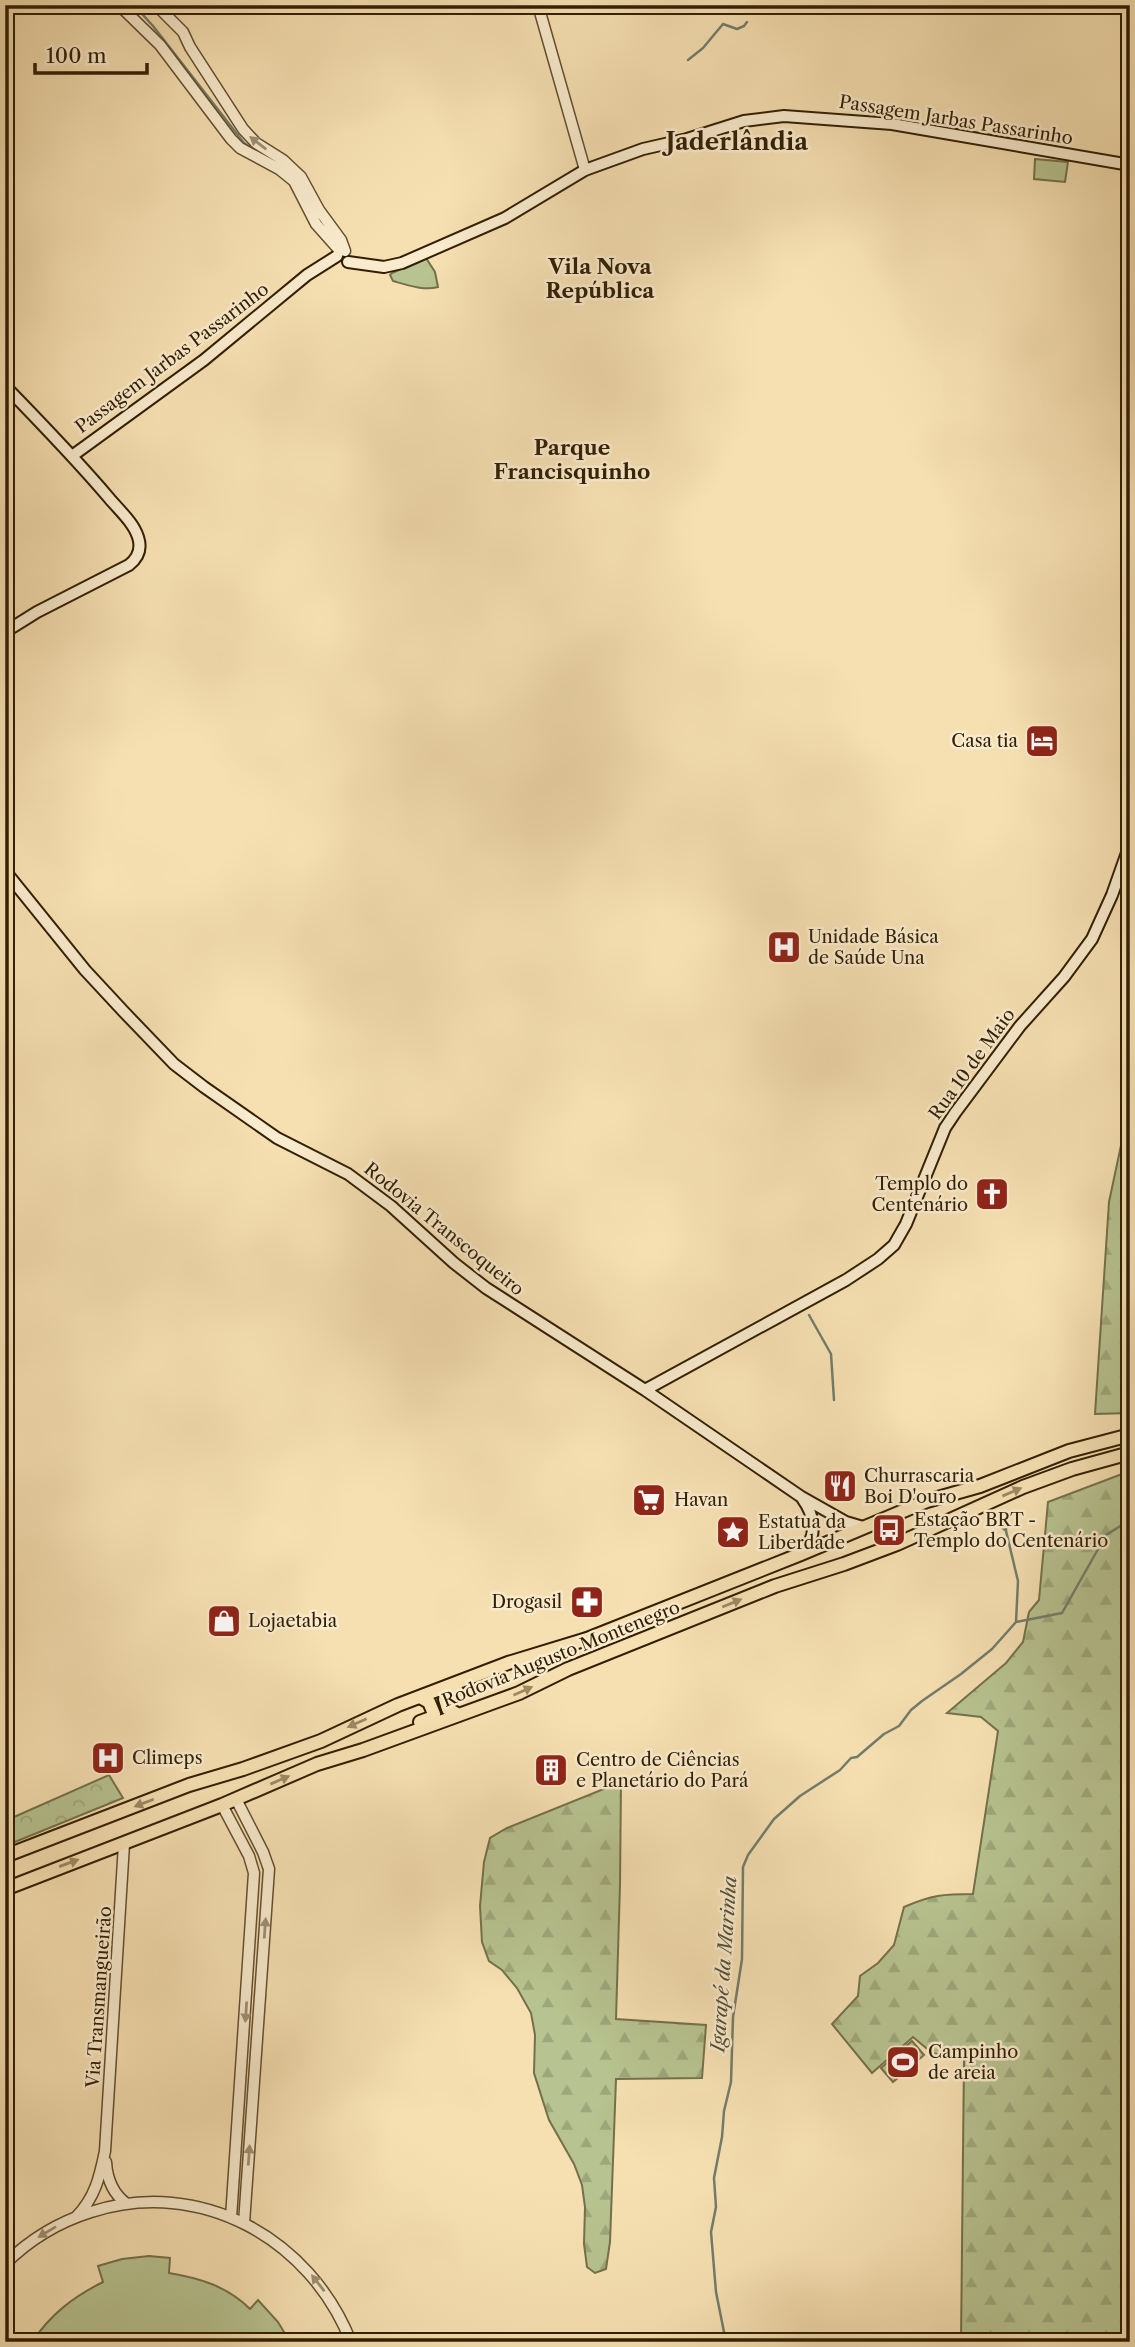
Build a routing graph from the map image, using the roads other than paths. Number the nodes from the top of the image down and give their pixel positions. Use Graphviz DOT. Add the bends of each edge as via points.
graph roads {
  1 [pos="119,5"];
  2 [pos="156,5"];
  3 [pos="538,5"];
  4 [pos="1130,164"];
  5 [pos="585,170"];
  6 [pos="343,256"];
  7 [pos="5,386"];
  8 [pos="72,456"];
  9 [pos="5,632"];
  10 [pos="1130,844"];
  11 [pos="5,871"];
  12 [pos="645,1390"];
  13 [pos="1130,1435"];
  14 [pos="1130,1453"];
  15 [pos="800,1496"];
  16 [pos="863,1527"];
  17 [pos="801,1555"];
  18 [pos="508,1663"];
  19 [pos="420,1697"];
  20 [pos="459,1715"];
  21 [pos="363,1750"];
  22 [pos="236,1799"];
  23 [pos="222,1805"];
  24 [pos="124,1844"];
  25 [pos="5,1856"];
  26 [pos="5,1889"];
  27 [pos="105,2151"];
  28 [pos="127,2204"];
  29 [pos="76,2217"];
  30 [pos="231,2218"];
  31 [pos="244,2223"];
  32 [pos="5,2264"];
  33 [pos="351,2342"];
  1 -- 6 [label="street" via="160,45 240,148 293,181 316,224"];
  6 -- 2 [label="street, one-way" via="341,240 301,177 243,129 183,32"];
  3 -- 5 [label="street"];
  4 -- 5 [label="main road, Passagem Jarbas Passarinho" via="892,124 784,116 744,121"];
  5 -- 6 [label="main road, Passagem Jarbas Passarinho" via="505,218 393,266 369,265"];
  6 -- 8 [label="main road, Passagem Jarbas Passarinho" via="325,262 204,360"];
  7 -- 8 [label="main road"];
  8 -- 9 [label="main road" via="136,531 138,556"];
  10 -- 12 [label="main road, Rua 10 de Maio" via="1092,939 954,1113 894,1245 846,1280"];
  11 -- 12 [label="main road, Rodovia Transcoqueiro" via="85,970 174,1064 277,1138 348,1174 486,1288"];
  12 -- 15 [label="main road, Rodovia Transcoqueiro"];
  13 -- 16 [label="main road, Rodovia Augusto Montenegro" via="1069,1451"];
  20 -- 14 [label="main road, Rodovia Augusto Montenegro, one-way" via="775,1586 897,1544 1023,1487"];
  15 -- 16 [label="main road, Rodovia Transcoqueiro"];
  15 -- 17 [label="main road" via="812,1516 814,1531"];
  16 -- 17 [label="main road, Rodovia Augusto Montenegro"];
  17 -- 18 [label="main road, Rodovia Augusto Montenegro" via="587,1639"];
  18 -- 19 [label="main road, Rodovia Augusto Montenegro"];
  18 -- 20 [label="main road" via="499,1673 445,1695 448,1709"];
  19 -- 21 [label="main road" via="430,1704 433,1717 377,1738"];
  19 -- 25 [label="main road, Rodovia Augusto Montenegro, one-way" via="321,1741 189,1785"];
  20 -- 21 [label="main road, Rodovia Augusto Montenegro"];
  22 -- 21 [label="main road, Rodovia Augusto Montenegro, one-way"];
  22 -- 23 [label="main road, Rodovia Augusto Montenegro"];
  31 -- 22 [label="street, one-way" via="269,1869"];
  23 -- 24 [label="main road, Rodovia Augusto Montenegro"];
  23 -- 30 [label="street, one-way" via="254,1873"];
  26 -- 24 [label="main road, Rodovia Augusto Montenegro, one-way"];
  24 -- 27 [label="street, Via Transmangueirão"];
  27 -- 28 [label="street, Via Transmangueirão" via="110,2184"];
  27 -- 29 [label="street, Via Transmangueirão" via="93,2196"];
  28 -- 29 [label="street, Via Transmangueirão"];
  28 -- 30 [label="street, Via Transmangueirão" via="186,2205"];
  29 -- 32 [label="street, Via Transmangueirão, one-way" via="51,2229"];
  30 -- 31 [label="street, Via Transmangueirão"];
  33 -- 31 [label="street, Via Transmangueirão, one-way" via="339,2314 307,2269"];
}
